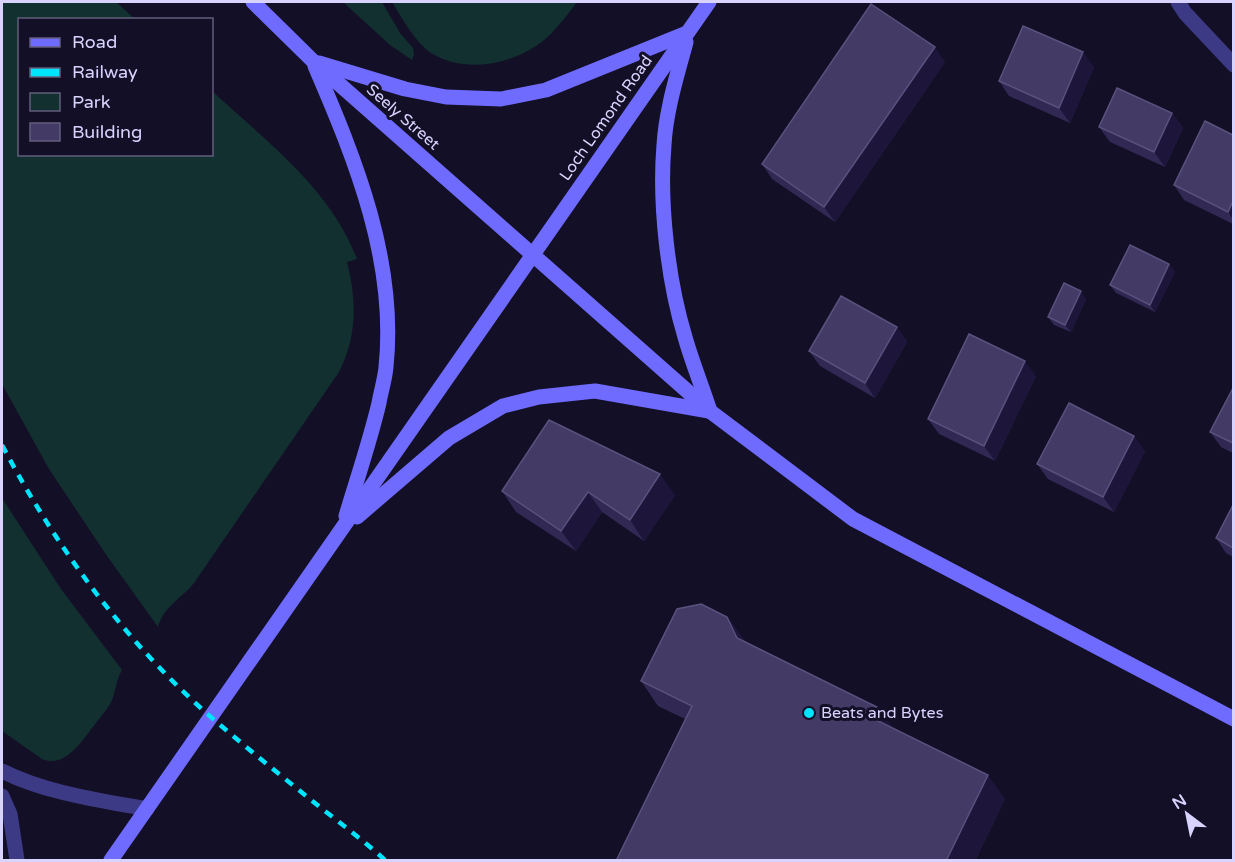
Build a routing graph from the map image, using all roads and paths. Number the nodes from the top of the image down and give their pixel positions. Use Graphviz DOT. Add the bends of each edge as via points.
graph roads {
  1 [pos="253,2"];
  2 [pos="710,2"];
  3 [pos="1178,2"];
  4 [pos="688,33"];
  5 [pos="314,61"];
  6 [pos="1233,65"];
  7 [pos="533,255"];
  8 [pos="711,412"];
  9 [pos="341,531"];
  10 [pos="1233,719"];
  11 [pos="2,771"];
  12 [pos="2,796"];
  13 [pos="147,809"];
  14 [pos="17,861"];
  15 [pos="111,861"];
  1 -- 5 [label="main road, Seely Street"];
  2 -- 4 [label="main road, Loch Lomond Road"];
  3 -- 6 [label="street"];
  4 -- 5 [label="main road" via="546,90 501,99 446,98"];
  4 -- 7 [label="main road, Loch Lomond Road"];
  4 -- 8 [label="main road" via="664,144 663,191 673,288"];
  5 -- 7 [label="main road, Seely Street"];
  5 -- 9 [label="main road" via="363,187 381,259 388,316 384,379"];
  7 -- 8 [label="main road, Seely Street"];
  7 -- 9 [label="main road, Loch Lomond Road"];
  8 -- 9 [label="main road" via="595,391 539,397 503,406 449,438"];
  8 -- 10 [label="main road, Seely Street" via="853,519"];
  9 -- 13 [label="main road"];
  11 -- 13 [label="street" via="72,795"];
  12 -- 14 [label="street" via="10,814"];
  13 -- 15 [label="main road"];
}
